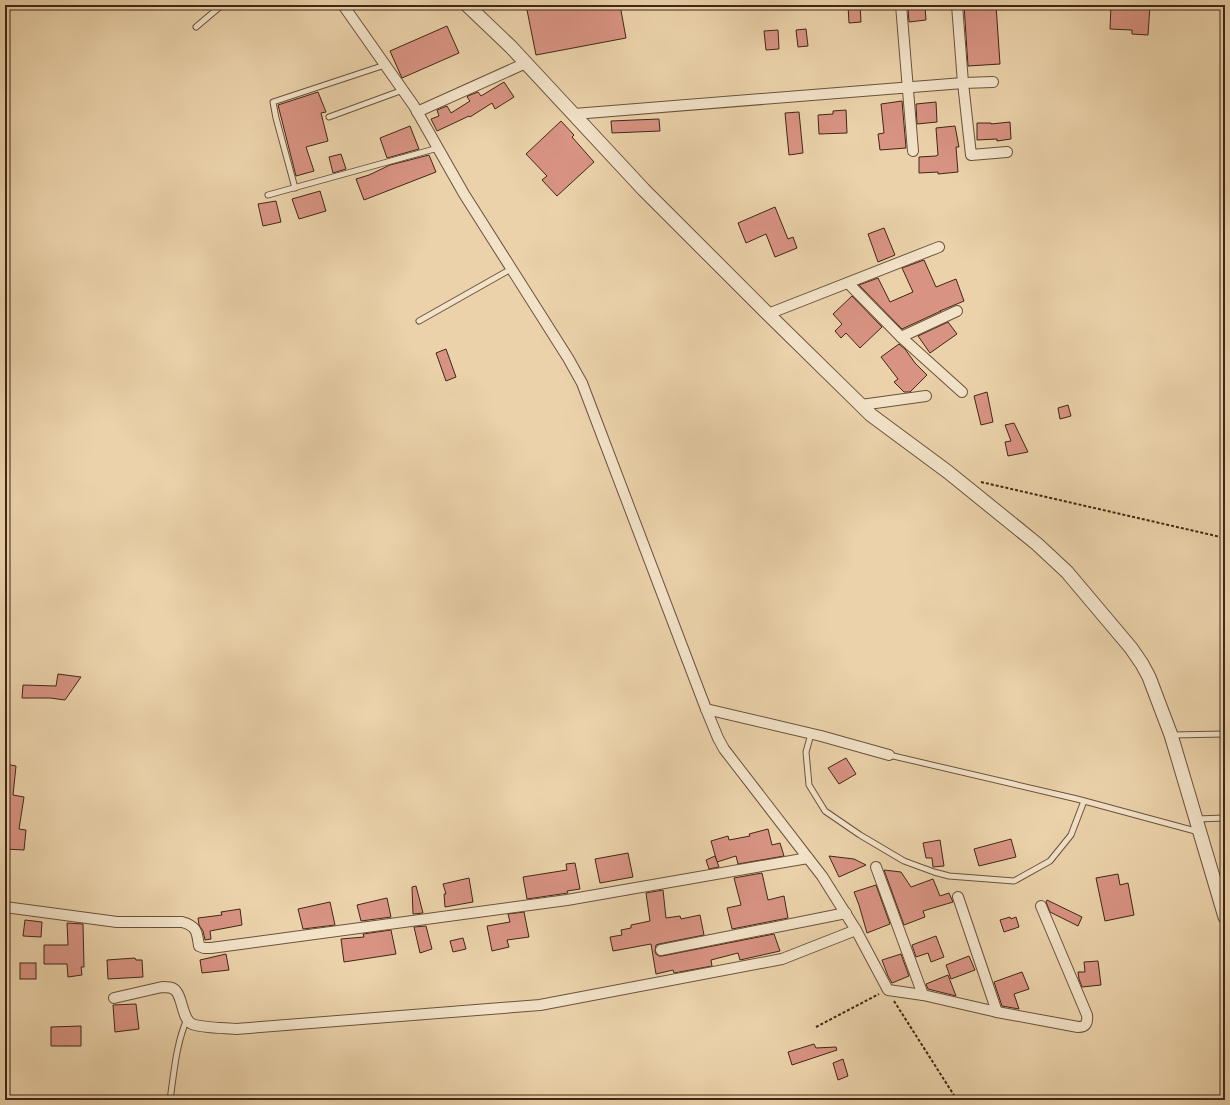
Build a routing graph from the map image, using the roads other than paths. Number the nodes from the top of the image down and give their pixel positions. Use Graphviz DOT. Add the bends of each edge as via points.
graph roads {
  1 [pos="222,5"];
  2 [pos="343,5"];
  3 [pos="467,5"];
  4 [pos="901,5"];
  5 [pos="957,5"];
  6 [pos="196,27"];
  7 [pos="526,63"];
  8 [pos="385,65"];
  9 [pos="993,82"];
  10 [pos="963,83"];
  11 [pos="908,88"];
  12 [pos="403,90"];
  13 [pos="417,112"];
  14 [pos="574,114"];
  15 [pos="329,117"];
  16 [pos="438,148"];
  17 [pos="913,151"];
  18 [pos="1007,152"];
  19 [pos="294,188"];
  20 [pos="268,195"];
  21 [pos="939,247"];
  22 [pos="511,268"];
  23 [pos="848,283"];
  24 [pos="957,312"];
  25 [pos="768,314"];
  26 [pos="419,321"];
  27 [pos="901,337"];
  28 [pos="962,392"];
  29 [pos="926,396"];
  30 [pos="861,405"];
  31 [pos="706,709"];
  32 [pos="811,734"];
  33 [pos="1225,734"];
  34 [pos="1171,735"];
  35 [pos="889,755"];
  36 [pos="1084,801"];
  37 [pos="1225,818"];
  38 [pos="1196,819"];
  39 [pos="1200,832"];
  40 [pos="808,858"];
  41 [pos="876,867"];
  42 [pos="958,897"];
  43 [pos="1041,906"];
  44 [pos="5,907"];
  45 [pos="846,913"];
  46 [pos="1225,917"];
  47 [pos="856,930"];
  48 [pos="661,950"];
  49 [pos="923,995"];
  50 [pos="114,998"];
  51 [pos="997,1012"];
  52 [pos="188,1020"];
  53 [pos="170,1100"];
  1 -- 6 [label="lane"];
  2 -- 8 [label="street"];
  3 -- 7 [label="street"];
  4 -- 11 [label="street"];
  5 -- 10 [label="street"];
  7 -- 13 [label="street"];
  7 -- 14 [label="street"];
  8 -- 12 [label="street"];
  8 -- 19 [label="lane" via="273,102"];
  9 -- 10 [label="street"];
  10 -- 11 [label="street"];
  10 -- 18 [label="street" via="971,155"];
  11 -- 14 [label="street"];
  11 -- 17 [label="street"];
  12 -- 13 [label="street"];
  12 -- 15 [label="lane"];
  13 -- 16 [label="street"];
  14 -- 25 [label="street" via="644,190"];
  16 -- 19 [label="lane"];
  16 -- 22 [label="street"];
  19 -- 20 [label="lane"];
  21 -- 23 [label="street"];
  22 -- 26 [label="lane"];
  22 -- 31 [label="street" via="582,383"];
  23 -- 25 [label="street"];
  23 -- 27 [label="street"];
  24 -- 27 [label="street"];
  25 -- 30 [label="street"];
  27 -- 28 [label="street"];
  29 -- 30 [label="street"];
  30 -- 34 [label="street" via="1037,544 1067,572 1142,664 1150,677"];
  31 -- 32 [label="street"];
  31 -- 40 [label="street" via="724,749"];
  32 -- 35 [label="street"];
  32 -- 36 [label="lane" via="806,752 809,785 825,811 904,861 949,876 1014,881 1050,861 1071,835"];
  33 -- 34 [label="lane"];
  34 -- 38 [label="street"];
  35 -- 36 [label="lane"];
  36 -- 39 [label="lane"];
  37 -- 38 [label="lane"];
  38 -- 39 [label="street"];
  39 -- 46 [label="street"];
  40 -- 44 [label="street" via="567,900 211,948 199,946 195,928 182,922 117,922"];
  40 -- 45 [label="street"];
  41 -- 49 [label="street"];
  42 -- 51 [label="street"];
  43 -- 51 [label="street" via="1087,1015 1087,1024 1078,1027"];
  45 -- 47 [label="street"];
  45 -- 48 [label="street"];
  47 -- 49 [label="street" via="888,990"];
  47 -- 52 [label="street" via="782,959 540,1005 236,1029 199,1026"];
  49 -- 51 [label="street"];
  50 -- 52 [label="street" via="169,987 177,992"];
  52 -- 53 [label="lane" via="180,1040"];
}
